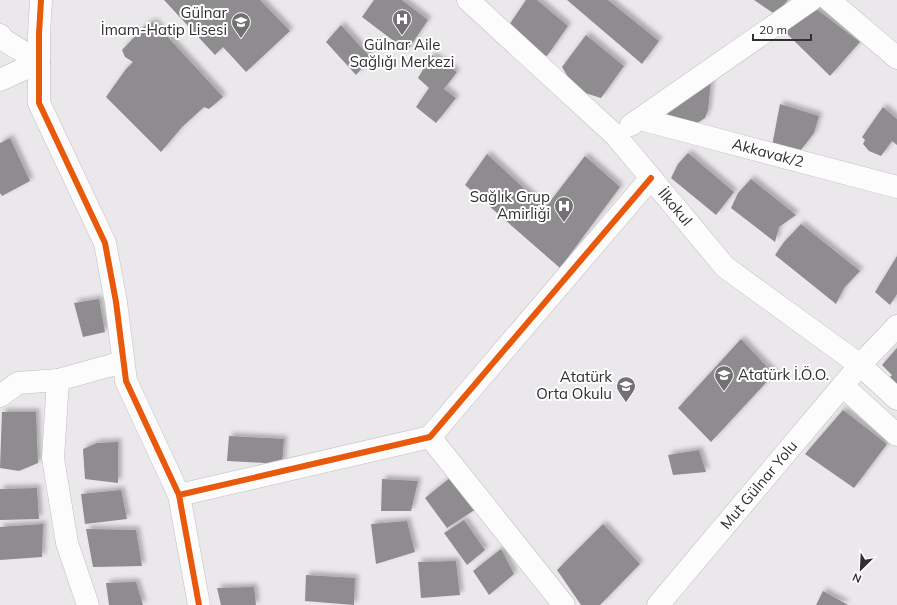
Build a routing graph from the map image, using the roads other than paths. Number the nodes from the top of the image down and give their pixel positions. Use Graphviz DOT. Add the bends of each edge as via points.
graph roads {
  1 [pos="42,0"];
  2 [pos="468,0"];
  3 [pos="810,0"];
  4 [pos="830,0"];
  5 [pos="0,35"];
  6 [pos="897,58"];
  7 [pos="39,62"];
  8 [pos="0,80"];
  9 [pos="640,119"];
  10 [pos="616,136"];
  11 [pos="651,178"];
  12 [pos="897,187"];
  13 [pos="897,326"];
  14 [pos="123,362"];
  15 [pos="860,366"];
  16 [pos="58,380"];
  17 [pos="843,386"];
  18 [pos="0,396"];
  19 [pos="897,398"];
  20 [pos="897,435"];
  21 [pos="430,436"];
  22 [pos="179,495"];
  23 [pos="88,605"];
  24 [pos="199,605"];
  25 [pos="564,605"];
  26 [pos="658,605"];
  1 -- 7 [label="street"];
  2 -- 10 [label="street, İlkokul"];
  3 -- 9 [label="street"];
  4 -- 6 [label="street"];
  5 -- 7 [label="street"];
  7 -- 8 [label="street"];
  7 -- 14 [label="street" via="39,103 105,243 116,302"];
  9 -- 10 [label="street"];
  9 -- 12 [label="street, Akkavak/2"];
  10 -- 11 [label="street, İlkokul"];
  11 -- 15 [label="street, İlkokul" via="725,267"];
  11 -- 21 [label="street"];
  13 -- 15 [label="street, Mut Gülnar Yolu"];
  14 -- 16 [label="street"];
  14 -- 22 [label="street" via="126,381"];
  15 -- 17 [label="street, Mut Gülnar Yolu"];
  15 -- 19 [label="street, İlkokul"];
  16 -- 18 [label="street" via="18,383"];
  16 -- 23 [label="street" via="53,458 67,543"];
  17 -- 20 [label="street"];
  17 -- 26 [label="street, Mut Gülnar Yolu"];
  21 -- 22 [label="street"];
  21 -- 25 [label="street"];
  22 -- 24 [label="street"];
}
